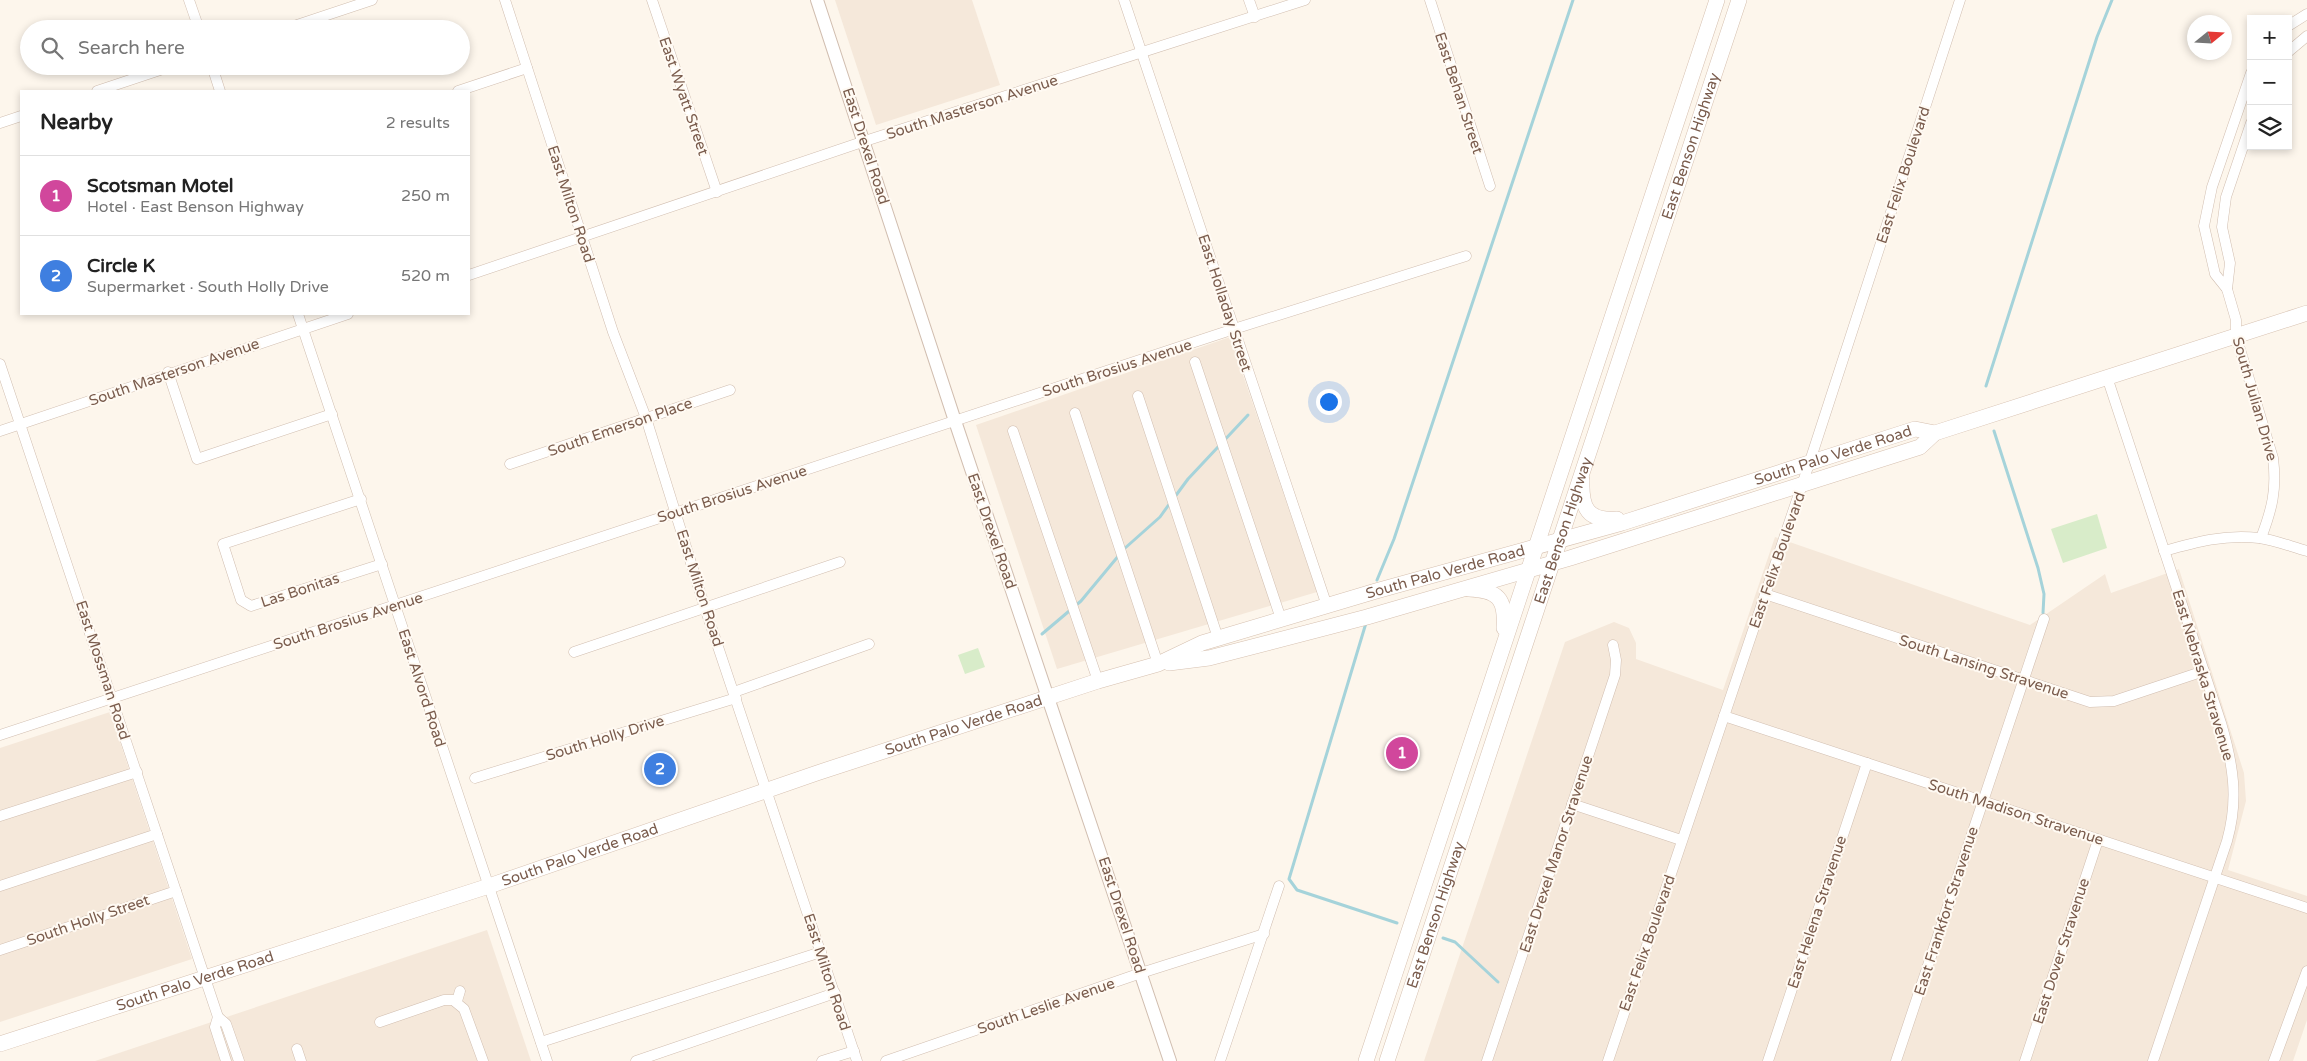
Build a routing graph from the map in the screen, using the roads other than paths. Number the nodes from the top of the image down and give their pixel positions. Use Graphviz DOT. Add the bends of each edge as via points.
graph roads {
  1 [pos="189,0"];
  2 [pos="372,0"];
  3 [pos="505,0"];
  4 [pos="652,0"];
  5 [pos="817,0"];
  6 [pos="1124,0"];
  7 [pos="1249,0"];
  8 [pos="1305,0"];
  9 [pos="1430,0"];
  10 [pos="1717,0"];
  11 [pos="1739,0"];
  12 [pos="1960,0"];
  13 [pos="2307,14"];
  14 [pos="1255,16"];
  15 [pos="196,20"];
  16 [pos="312,20"];
  17 [pos="2292,23"];
  18 [pos="2307,36"];
  19 [pos="2292,49"];
  20 [pos="1142,53"];
  21 [pos="527,68"];
  22 [pos="145,75"];
  23 [pos="215,75"];
  24 [pos="2247,85"];
  25 [pos="100,90"];
  26 [pos="220,90"];
  27 [pos="461,90"];
  28 [pos="20,116"];
  29 [pos="0,123"];
  30 [pos="2247,135"];
  31 [pos="865,141"];
  32 [pos="2235,170"];
  33 [pos="2217,171"];
  34 [pos="1490,186"];
  35 [pos="717,192"];
  36 [pos="1650,200"];
  37 [pos="1670,204"];
  38 [pos="582,236"];
  39 [pos="1466,256"];
  40 [pos="470,275"];
  41 [pos="2228,289"];
  42 [pos="2307,313"];
  43 [pos="298,315"];
  44 [pos="345,315"];
  45 [pos="303,328"];
  46 [pos="1234,329"];
  47 [pos="2236,336"];
  48 [pos="1195,362"];
  49 [pos="0,364"];
  50 [pos="168,372"];
  51 [pos="2107,377"];
  52 [pos="730,390"];
  53 [pos="1138,396"];
  54 [pos="1074,413"];
  55 [pos="332,414"];
  56 [pos="646,418"];
  57 [pos="955,422"];
  58 [pos="21,424"];
  59 [pos="0,431"];
  60 [pos="1013,432"];
  61 [pos="1935,433"];
  62 [pos="510,464"];
  63 [pos="1809,464"];
  64 [pos="1583,468"];
  65 [pos="1802,485"];
  66 [pos="360,499"];
  67 [pos="676,512"];
  68 [pos="1636,518"];
  69 [pos="2261,538"];
  70 [pos="1559,542"];
  71 [pos="1535,547"];
  72 [pos="2164,551"];
  73 [pos="2307,551"];
  74 [pos="840,562"];
  75 [pos="1552,562"];
  76 [pos="382,564"];
  77 [pos="1529,569"];
  78 [pos="1462,588"];
  79 [pos="1765,594"];
  80 [pos="395,606"];
  81 [pos="1327,606"];
  82 [pos="705,608"];
  83 [pos="1281,619"];
  84 [pos="2044,619"];
  85 [pos="1218,638"];
  86 [pos="869,644"];
  87 [pos="1614,645"];
  88 [pos="574,652"];
  89 [pos="1500,656"];
  90 [pos="1158,664"];
  91 [pos="2204,671"];
  92 [pos="2022,680"];
  93 [pos="1098,681"];
  94 [pos="735,695"];
  95 [pos="1049,697"];
  96 [pos="112,698"];
  97 [pos="1724,716"];
  98 [pos="0,735"];
  99 [pos="1867,763"];
  100 [pos="137,772"];
  101 [pos="475,778"];
  102 [pos="766,790"];
  103 [pos="1982,801"];
  104 [pos="1572,804"];
  105 [pos="0,816"];
  106 [pos="157,834"];
  107 [pos="1682,840"];
  108 [pos="2098,840"];
  109 [pos="2214,878"];
  110 [pos="0,886"];
  111 [pos="489,886"];
  112 [pos="1279,886"];
  113 [pos="176,890"];
  114 [pos="2307,908"];
  115 [pos="1264,934"];
  116 [pos="0,950"];
  117 [pos="821,952"];
  118 [pos="2307,971"];
  119 [pos="1141,973"];
  120 [pos="205,977"];
  121 [pos="834,993"];
  122 [pos="218,1017"];
  123 [pos="380,1022"];
  124 [pos="541,1042"];
  125 [pos="0,1044"];
  126 [pos="297,1049"];
  127 [pos="855,1056"];
  128 [pos="226,1061"];
  129 [pos="239,1061"];
  130 [pos="301,1061"];
  131 [pos="483,1061"];
  132 [pos="547,1061"];
  133 [pos="636,1061"];
  134 [pos="822,1061"];
  135 [pos="886,1061"];
  136 [pos="1170,1061"];
  137 [pos="1220,1061"];
  138 [pos="1366,1061"];
  139 [pos="1387,1061"];
  140 [pos="1487,1061"];
  141 [pos="1608,1061"];
  142 [pos="1768,1061"];
  143 [pos="1896,1061"];
  144 [pos="2025,1061"];
  145 [pos="2153,1061"];
  146 [pos="2274,1061"];
  1 -- 15 [label="street"];
  2 -- 16 [label="street"];
  3 -- 21 [label="street, East Milton Road"];
  4 -- 35 [label="street, East Wyatt Street"];
  5 -- 31 [label="street, East Drexel Road"];
  6 -- 20 [label="street, East Holladay Street"];
  7 -- 14 [label="street"];
  8 -- 14 [label="street, South Masterson Avenue"];
  9 -- 34 [label="street, East Behan Street"];
  10 -- 36 [label="main road, East Benson Highway"];
  11 -- 37 [label="main road, East Benson Highway"];
  12 -- 63 [label="street, East Felix Boulevard"];
  13 -- 17 [label="street"];
  14 -- 20 [label="street, South Masterson Avenue"];
  18 -- 19 [label="street"];
  20 -- 31 [label="street, South Masterson Avenue"];
  20 -- 46 [label="street, East Holladay Street"];
  21 -- 27 [label="street"];
  21 -- 38 [label="street, East Milton Road"];
  22 -- 25 [label="street"];
  23 -- 26 [label="street"];
  24 -- 33 [label="street, South Julian Drive"];
  28 -- 29 [label="street"];
  30 -- 32 [label="street, South Julian Drive"];
  31 -- 35 [label="street, South Masterson Avenue"];
  31 -- 57 [label="street, East Drexel Road"];
  32 -- 33 [label="street"];
  32 -- 41 [label="street, South Julian Drive" via="2226,197 2222,226 2230,263"];
  33 -- 41 [label="street, South Julian Drive" via="2204,226 2215,274"];
  35 -- 38 [label="street, South Masterson Avenue"];
  36 -- 37 [label="main road"];
  36 -- 71 [label="main road, East Benson Highway"];
  37 -- 64 [label="main road, East Benson Highway"];
  38 -- 40 [label="street, South Masterson Avenue"];
  38 -- 56 [label="street, East Milton Road" via="613,332"];
  39 -- 46 [label="street, South Brosius Avenue"];
  41 -- 47 [label="street, South Julian Drive" via="2236,319"];
  42 -- 47 [label="main road, South Palo Verde Road"];
  43 -- 45 [label="street, East Alvord Road"];
  44 -- 45 [label="street, South Masterson Avenue"];
  45 -- 50 [label="street, South Masterson Avenue"];
  45 -- 55 [label="street, East Alvord Road"];
  46 -- 57 [label="street, South Brosius Avenue"];
  46 -- 81 [label="street, East Holladay Street"];
  47 -- 51 [label="main road, South Palo Verde Road"];
  47 -- 69 [label="street, South Julian Drive" via="2273,458 2276,479 2272,506"];
  48 -- 83 [label="street"];
  49 -- 58 [label="street, East Mossman Road"];
  50 -- 55 [label="street" via="198,459"];
  50 -- 58 [label="street, South Masterson Avenue"];
  51 -- 61 [label="main road, South Palo Verde Road"];
  51 -- 72 [label="street, East Nebraska Stravenue"];
  52 -- 56 [label="street, South Emerson Place"];
  53 -- 85 [label="street"];
  54 -- 90 [label="street"];
  55 -- 66 [label="street, East Alvord Road"];
  56 -- 62 [label="street, South Emerson Place"];
  56 -- 67 [label="street, East Milton Road"];
  57 -- 67 [label="street, South Brosius Avenue"];
  57 -- 95 [label="street, East Drexel Road"];
  58 -- 59 [label="street, South Masterson Avenue"];
  58 -- 96 [label="street, East Mossman Road"];
  60 -- 93 [label="street"];
  61 -- 63 [label="main road, South Palo Verde Road" via="1915,429"];
  61 -- 65 [label="main road, South Palo Verde Road" via="1920,447"];
  63 -- 65 [label="street, East Felix Boulevard"];
  63 -- 68 [label="main road, South Palo Verde Road"];
  64 -- 68 [label="main road" via="1582,492 1588,512 1600,520"];
  64 -- 70 [label="main road, East Benson Highway"];
  65 -- 75 [label="main road, South Palo Verde Road"];
  65 -- 79 [label="street, East Felix Boulevard"];
  66 -- 76 [label="street, East Alvord Road"];
  66 -- 76 [label="street, Las Bonitas" via="223,544 241,600 251,606"];
  67 -- 80 [label="street, South Brosius Avenue"];
  67 -- 82 [label="street, East Milton Road"];
  68 -- 70 [label="main road, South Palo Verde Road"];
  69 -- 72 [label="street" via="2210,538"];
  69 -- 73 [label="street"];
  70 -- 71 [label="main road, South Palo Verde Road"];
  70 -- 75 [label="main road, East Benson Highway"];
  71 -- 77 [label="main road, East Benson Highway"];
  71 -- 81 [label="main road, South Palo Verde Road"];
  72 -- 91 [label="street, East Nebraska Stravenue"];
  74 -- 82 [label="street"];
  75 -- 77 [label="main road, South Palo Verde Road"];
  75 -- 139 [label="main road, East Benson Highway"];
  76 -- 80 [label="street, East Alvord Road"];
  77 -- 78 [label="main road, South Palo Verde Road"];
  77 -- 89 [label="main road, East Benson Highway"];
  78 -- 89 [label="main road" via="1482,589 1496,595 1503,603 1505,613"];
  78 -- 90 [label="main road, South Palo Verde Road" via="1367,617 1209,658"];
  79 -- 92 [label="street, South Lansing Stravenue"];
  79 -- 97 [label="street, East Felix Boulevard"];
  80 -- 96 [label="street, South Brosius Avenue"];
  80 -- 111 [label="street, East Alvord Road"];
  81 -- 83 [label="main road, South Palo Verde Road"];
  82 -- 88 [label="street"];
  82 -- 94 [label="street, East Milton Road"];
  83 -- 85 [label="main road, South Palo Verde Road"];
  84 -- 92 [label="street, East Frankfort Stravenue"];
  85 -- 90 [label="main road, South Palo Verde Road"];
  86 -- 94 [label="street, South Holly Drive"];
  87 -- 104 [label="street, East Drexel Manor Stravenue" via="1615,675"];
  89 -- 138 [label="main road, East Benson Highway"];
  90 -- 93 [label="main road, South Palo Verde Road"];
  91 -- 92 [label="street, South Lansing Stravenue" via="2114,701 2090,702"];
  91 -- 109 [label="street, East Nebraska Stravenue" via="2226,740 2235,792 2230,829"];
  92 -- 103 [label="street, East Frankfort Stravenue"];
  93 -- 95 [label="main road, South Palo Verde Road"];
  94 -- 101 [label="street, South Holly Drive"];
  94 -- 102 [label="street, East Milton Road"];
  95 -- 102 [label="main road, South Palo Verde Road"];
  95 -- 119 [label="street, East Drexel Road"];
  96 -- 98 [label="street, South Brosius Avenue"];
  96 -- 100 [label="street, East Mossman Road"];
  97 -- 99 [label="street, South Madison Stravenue"];
  97 -- 107 [label="street, East Felix Boulevard"];
  99 -- 103 [label="street, South Madison Stravenue"];
  99 -- 142 [label="street, East Helena Stravenue"];
  100 -- 105 [label="street"];
  100 -- 106 [label="street, East Mossman Road"];
  102 -- 111 [label="main road, South Palo Verde Road"];
  102 -- 117 [label="street, East Milton Road"];
  103 -- 108 [label="street, South Madison Stravenue"];
  103 -- 143 [label="street, East Frankfort Stravenue"];
  104 -- 107 [label="street"];
  104 -- 140 [label="street, East Drexel Manor Stravenue"];
  106 -- 110 [label="street"];
  106 -- 113 [label="street, East Mossman Road"];
  107 -- 141 [label="street, East Felix Boulevard"];
  108 -- 109 [label="street, South Madison Stravenue"];
  108 -- 144 [label="street, East Dover Stravenue"];
  109 -- 114 [label="street, South Madison Stravenue"];
  109 -- 145 [label="street, East Nebraska Stravenue"];
  111 -- 120 [label="main road, South Palo Verde Road"];
  111 -- 124 [label="street, East Alvord Road"];
  112 -- 115 [label="street"];
  113 -- 116 [label="street, South Holly Street"];
  113 -- 120 [label="street, East Mossman Road"];
  115 -- 119 [label="street, South Leslie Avenue"];
  115 -- 137 [label="street"];
  117 -- 121 [label="street, East Milton Road"];
  117 -- 124 [label="street"];
  118 -- 146 [label="street"];
  119 -- 135 [label="street, South Leslie Avenue"];
  119 -- 136 [label="street, East Drexel Road"];
  120 -- 122 [label="street, East Mossman Road"];
  120 -- 125 [label="main road, South Palo Verde Road"];
  121 -- 127 [label="street, East Milton Road"];
  121 -- 133 [label="street"];
  122 -- 128 [label="street" via="215,1027"];
  122 -- 129 [label="street" via="226,1024"];
  123 -- 131 [label="street" via="458,996"];
  124 -- 132 [label="street, East Alvord Road"];
  126 -- 130 [label="street"];
  127 -- 134 [label="street"];
}
